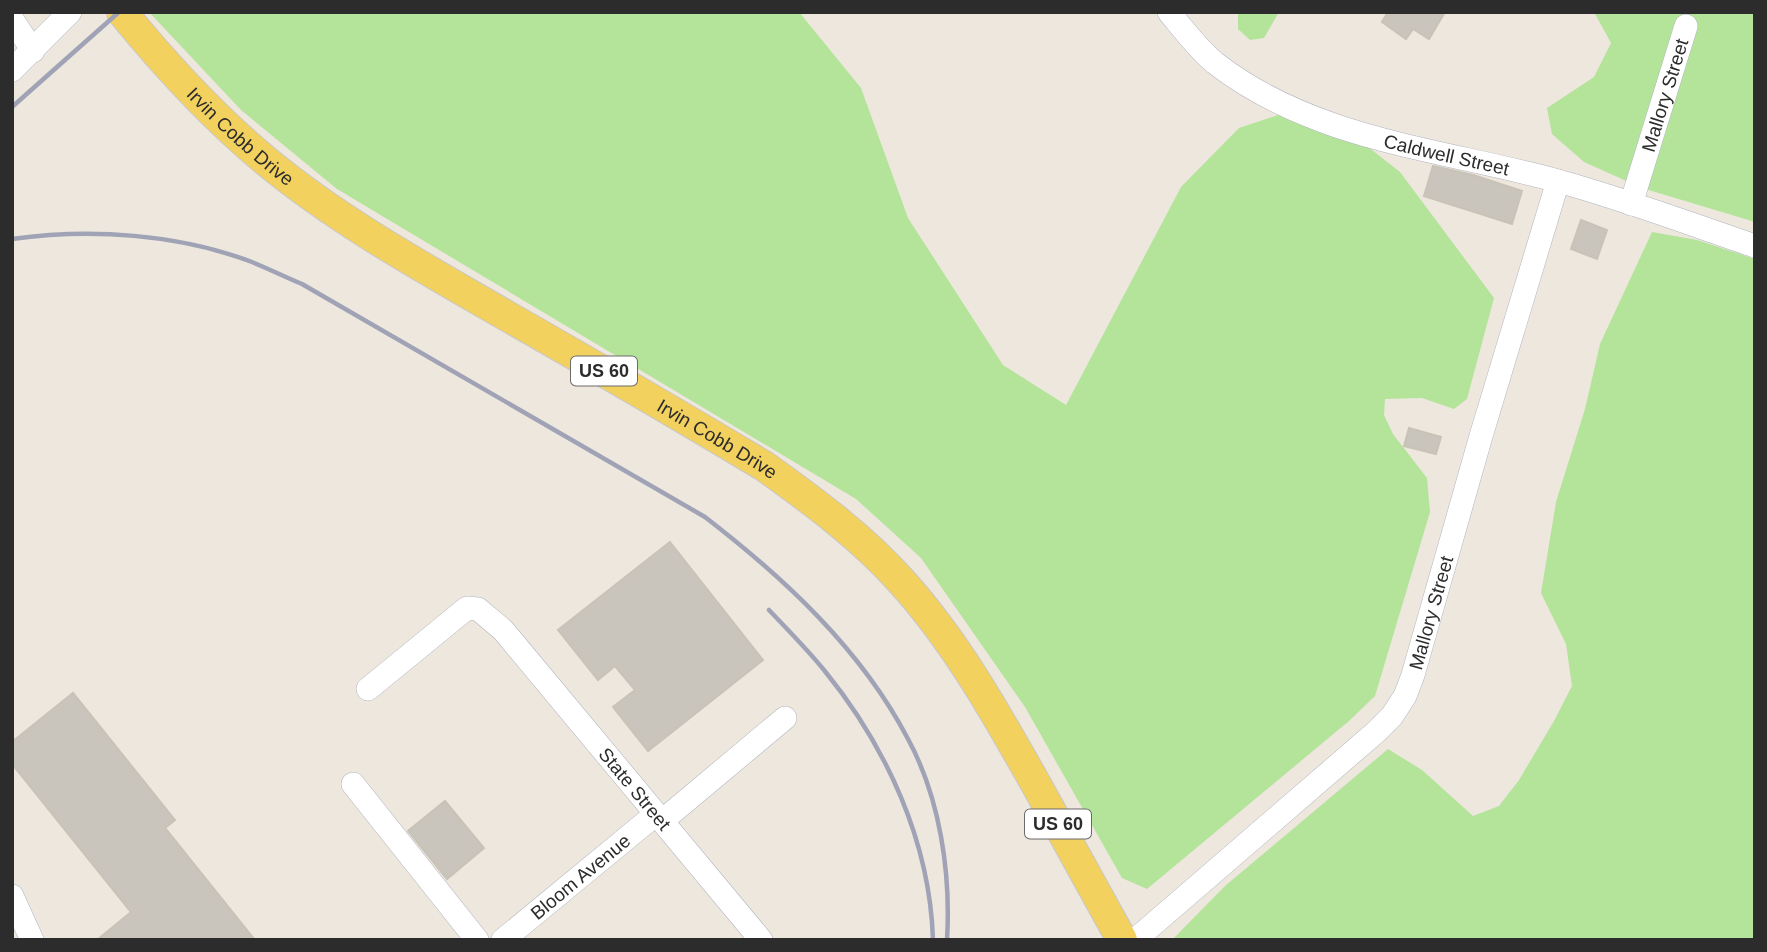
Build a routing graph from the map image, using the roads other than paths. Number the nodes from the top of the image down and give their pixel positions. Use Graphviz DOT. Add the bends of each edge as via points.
graph roads {
  1 [pos="70,12"];
  2 [pos="122,12"];
  3 [pos="1169,12"];
  4 [pos="12,19"];
  5 [pos="1686,26"];
  6 [pos="33,51"];
  7 [pos="12,70"];
  8 [pos="1558,181"];
  9 [pos="1631,204"];
  10 [pos="1755,246"];
  11 [pos="368,689"];
  12 [pos="785,718"];
  13 [pos="353,784"];
  14 [pos="659,817"];
  15 [pos="12,896"];
  16 [pos="32,940"];
  17 [pos="477,940"];
  18 [pos="503,940"];
  19 [pos="761,940"];
  20 [pos="1122,940"];
  21 [pos="1135,940"];
  1 -- 6 [label="street"];
  2 -- 20 [label="main road, Irvin Cobb Drive / US 60" via="216,116 265,160 355,227 764,466 870,549 957,652"];
  3 -- 8 [label="street, Caldwell Street" via="1213,62 1269,100 1344,129"];
  4 -- 6 [label="street"];
  5 -- 9 [label="street, Mallory Street"];
  6 -- 7 [label="street"];
  8 -- 9 [label="street, Caldwell Street"];
  8 -- 21 [label="street, Mallory Street" via="1405,696 1376,732"];
  9 -- 10 [label="street, Caldwell Street"];
  11 -- 14 [label="street, State Street" via="467,608 478,609 510,638"];
  12 -- 14 [label="street, Bloom Avenue"];
  13 -- 17 [label="street"];
  14 -- 18 [label="street, Bloom Avenue"];
  14 -- 19 [label="street, State Street"];
  15 -- 16 [label="street"];
}
